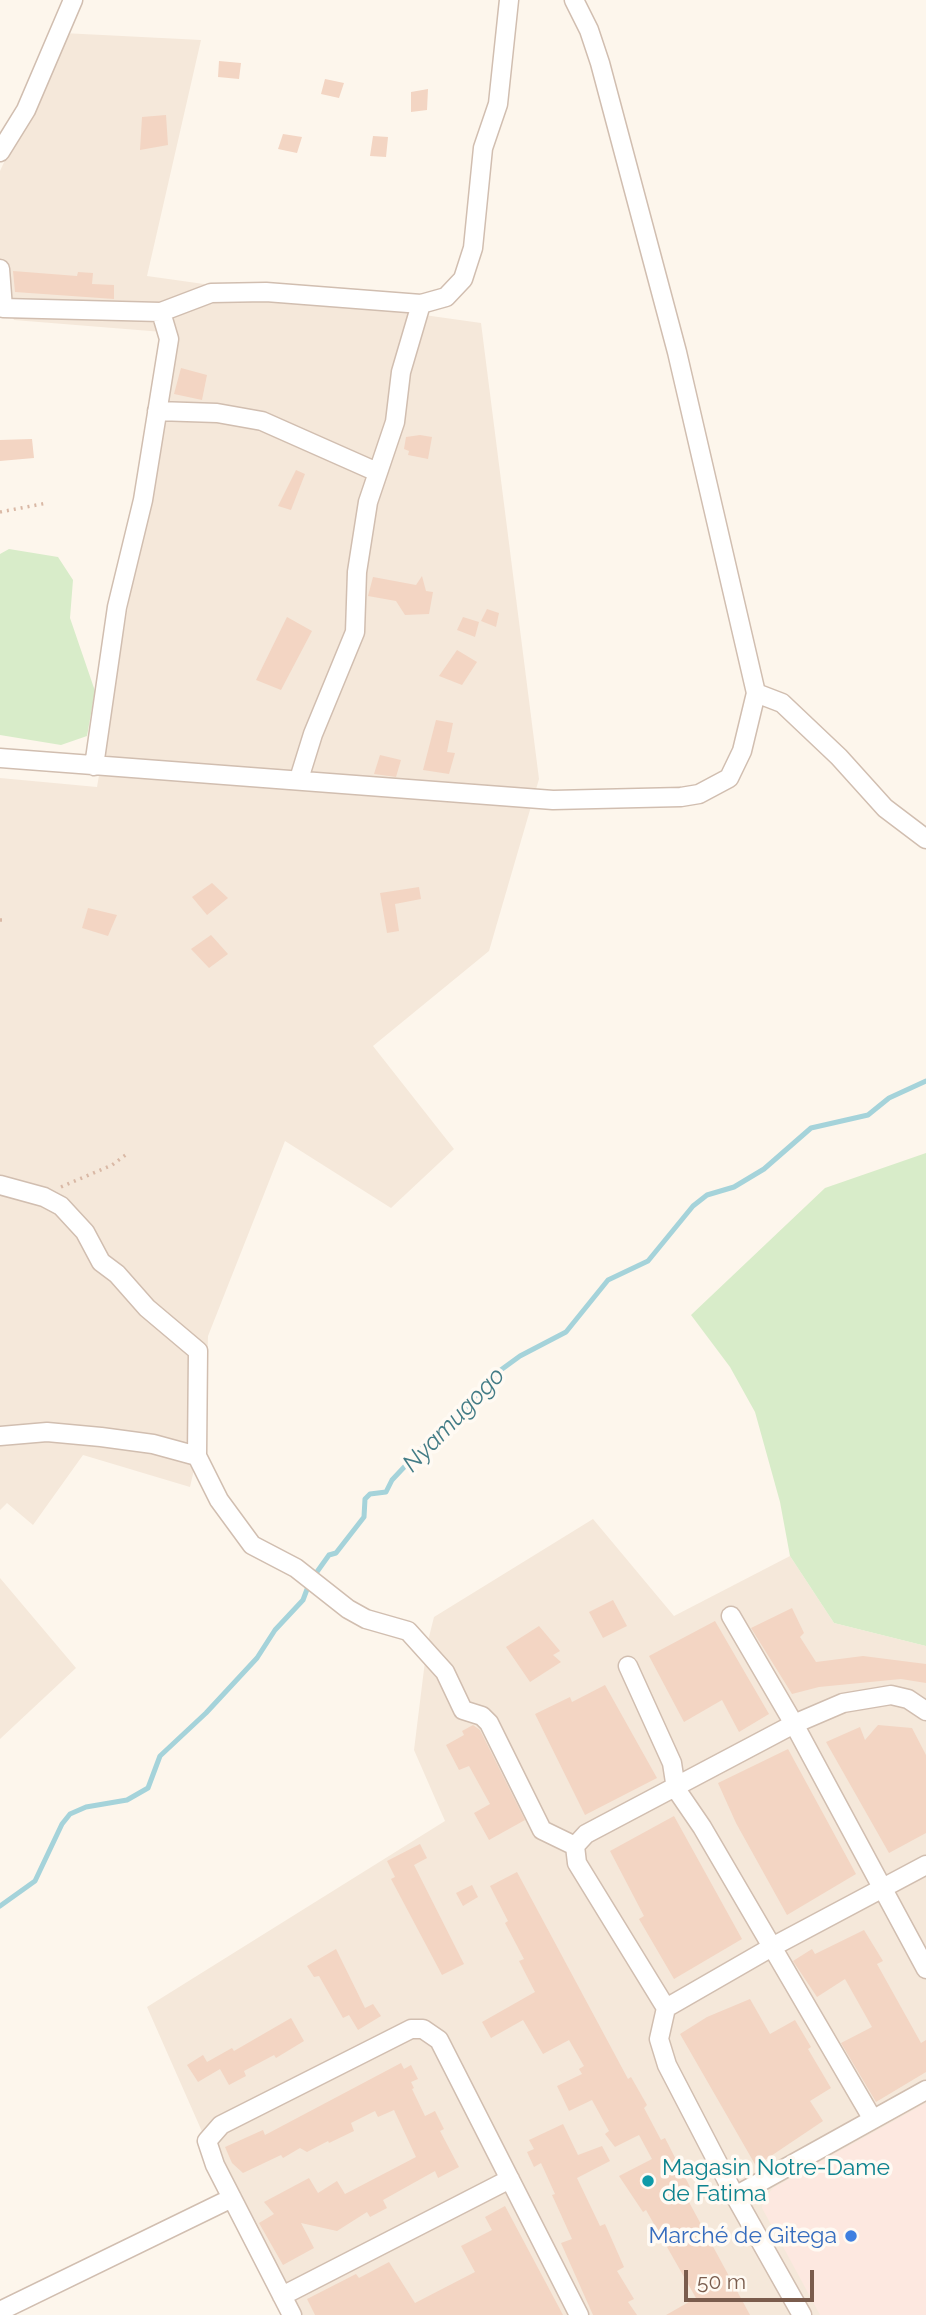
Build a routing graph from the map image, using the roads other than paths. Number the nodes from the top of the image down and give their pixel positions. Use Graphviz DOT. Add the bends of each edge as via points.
graph roads {
  1 [pos="73,0"];
  2 [pos="509,0"];
  3 [pos="574,0"];
  4 [pos="0,152"];
  5 [pos="0,269"];
  6 [pos="421,304"];
  7 [pos="1,309"];
  8 [pos="161,312"];
  9 [pos="157,411"];
  10 [pos="377,472"];
  11 [pos="757,692"];
  12 [pos="0,758"];
  13 [pos="94,766"];
  14 [pos="299,779"];
  15 [pos="925,838"];
  16 [pos="0,1185"];
  17 [pos="0,1436"];
  18 [pos="197,1456"];
  19 [pos="731,1616"];
  20 [pos="628,1666"];
  21 [pos="926,1711"];
  22 [pos="794,1724"];
  23 [pos="676,1789"];
  24 [pos="575,1846"];
  25 [pos="926,1865"];
  26 [pos="883,1888"];
  27 [pos="772,1947"];
  28 [pos="926,1969"];
  29 [pos="666,2008"];
  30 [pos="926,2090"];
  31 [pos="872,2118"];
  32 [pos="510,2179"];
  33 [pos="735,2196"];
  34 [pos="232,2197"];
  35 [pos="282,2296"];
  36 [pos="0,2311"];
  37 [pos="292,2315"];
  38 [pos="579,2315"];
  39 [pos="802,2315"];
  1 -- 4 [label="street" via="26,110"];
  2 -- 6 [label="street" via="498,104 483,148 472,248 463,279 454,291"];
  3 -- 11 [label="street" via="600,63 677,352"];
  5 -- 7 [label="street"];
  6 -- 8 [label="street" via="266,292 211,293"];
  6 -- 10 [label="street" via="401,372 395,422"];
  7 -- 8 [label="street"];
  8 -- 9 [label="street" via="169,339"];
  9 -- 10 [label="street" via="217,413 262,421"];
  9 -- 13 [label="street" via="144,500 117,607"];
  10 -- 14 [label="street" via="357,572 355,632"];
  11 -- 14 [label="street" via="737,766 729,778 699,794 553,800"];
  11 -- 15 [label="street" via="782,703 885,808"];
  12 -- 13 [label="street"];
  13 -- 14 [label="street"];
  16 -- 18 [label="street" via="44,1197 74,1218 101,1262 198,1351"];
  17 -- 18 [label="street" via="47,1432 101,1437"];
  18 -- 24 [label="street" via="219,1500 251,1545 296,1568 366,1619 408,1631 445,1672 463,1710 489,1723 542,1830"];
  19 -- 22 [label="street"];
  20 -- 23 [label="street" via="673,1763"];
  21 -- 22 [label="street" via="891,1695 843,1703"];
  22 -- 23 [label="street"];
  22 -- 26 [label="street"];
  23 -- 24 [label="street" via="586,1834"];
  23 -- 27 [label="street"];
  24 -- 29 [label="street" via="577,1863"];
  25 -- 26 [label="street"];
  26 -- 27 [label="street"];
  26 -- 28 [label="street"];
  27 -- 29 [label="street"];
  27 -- 31 [label="street"];
  29 -- 33 [label="street" via="659,2039 664,2058"];
  30 -- 31 [label="street"];
  31 -- 33 [label="street"];
  32 -- 34 [label="street" via="439,2040 422,2029 411,2029 213,2132 207,2141"];
  32 -- 35 [label="street"];
  32 -- 38 [label="street"];
  33 -- 39 [label="street"];
  34 -- 35 [label="street"];
  34 -- 36 [label="street"];
  35 -- 37 [label="street"];
}
